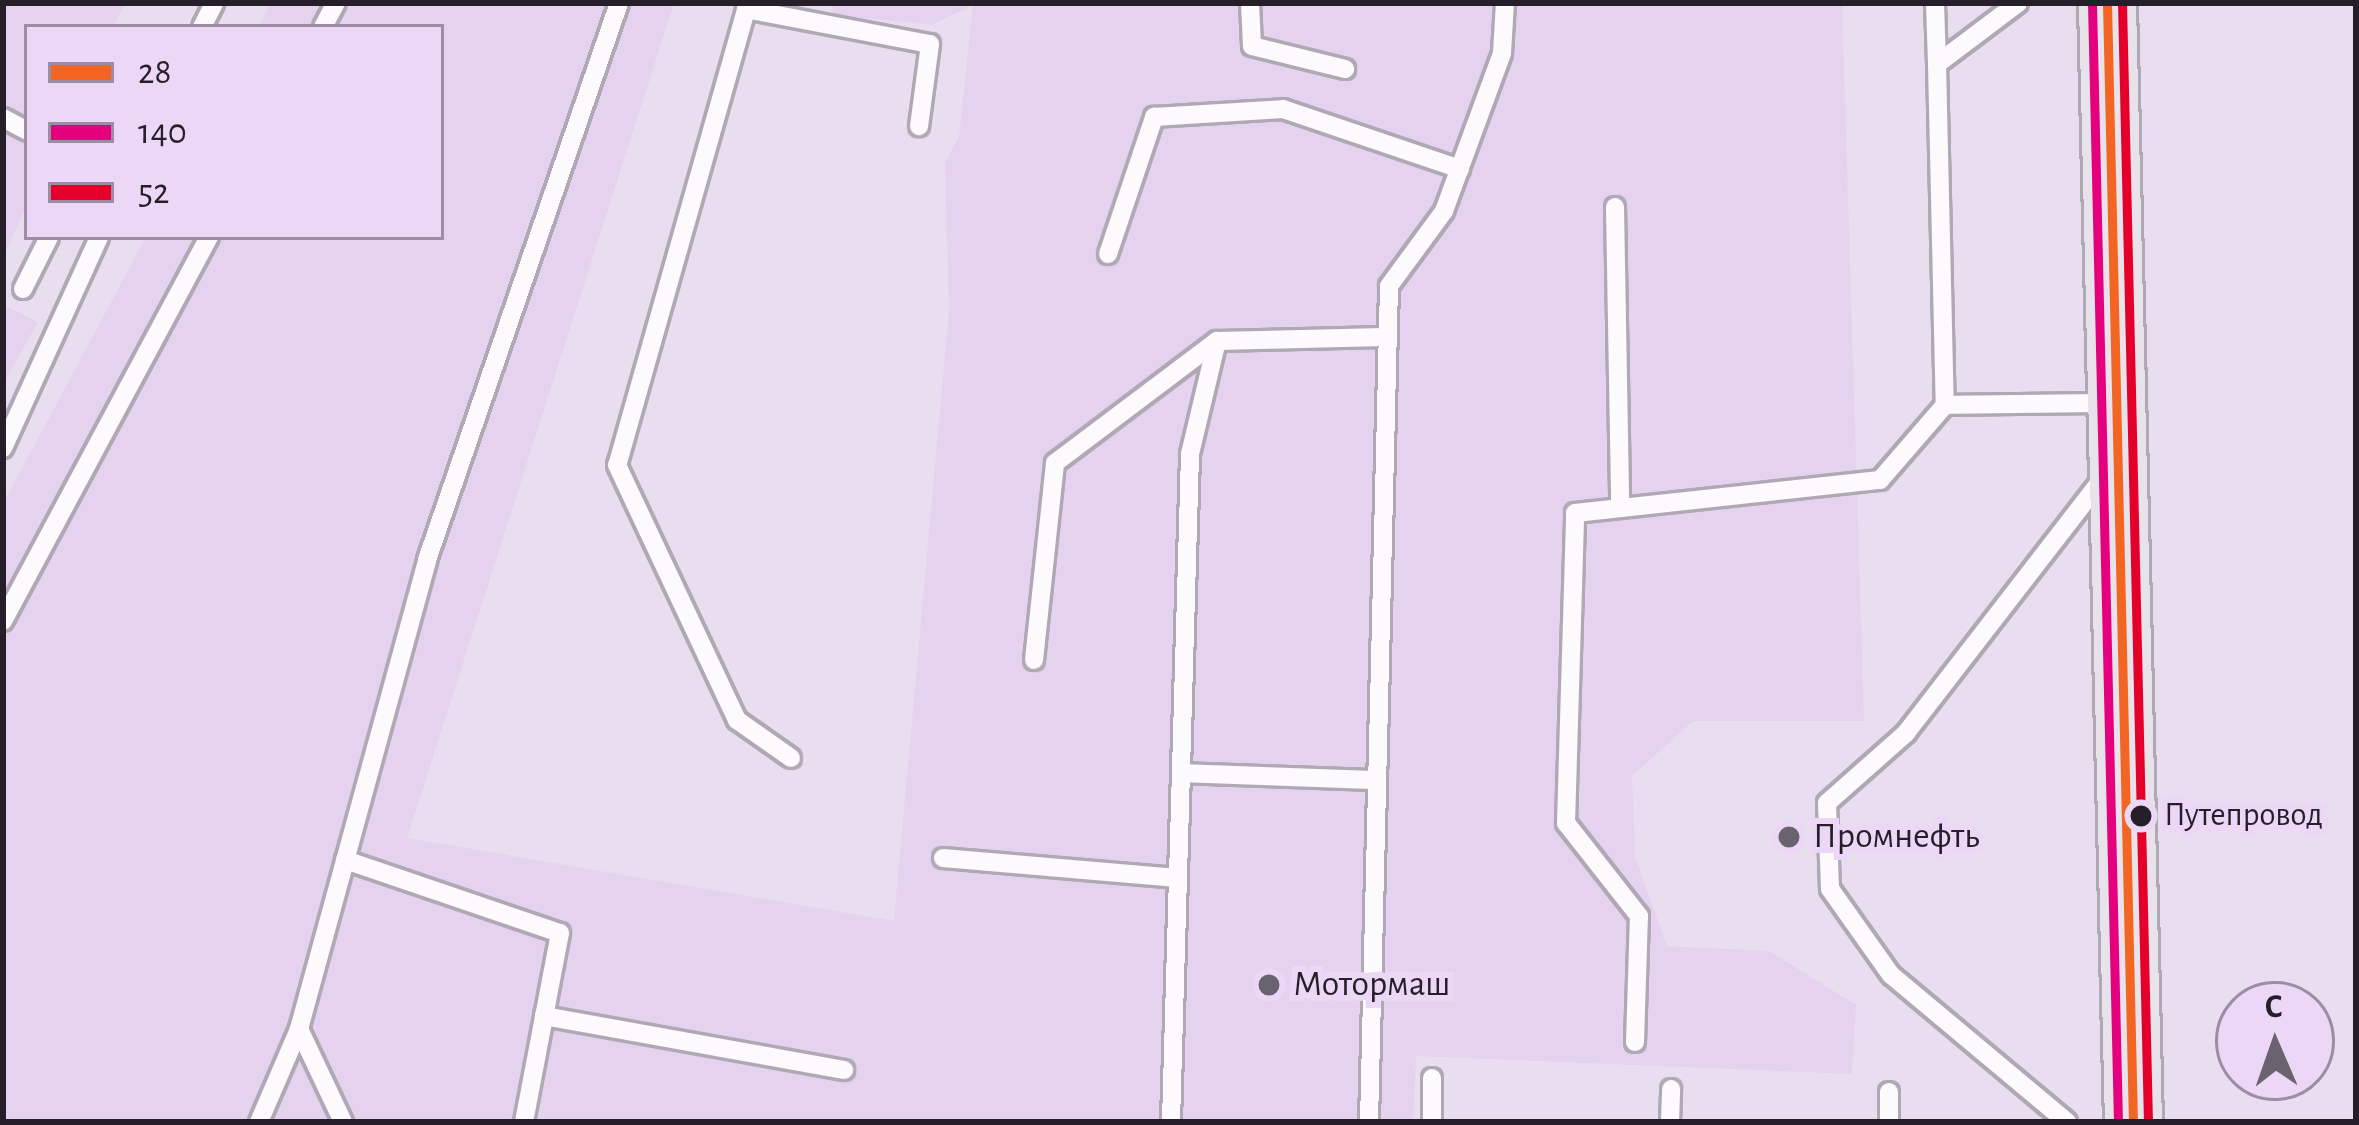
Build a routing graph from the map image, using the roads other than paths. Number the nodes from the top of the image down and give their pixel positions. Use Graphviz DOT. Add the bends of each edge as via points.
graph roads {
  1 [pos="620,3"];
  2 [pos="1250,3"];
  3 [pos="1505,3"];
  4 [pos="1935,3"];
  5 [pos="2018,3"];
  6 [pos="2107,3"];
  7 [pos="747,6"];
  8 [pos="1937,64"];
  9 [pos="1345,69"];
  10 [pos="919,126"];
  11 [pos="1460,169"];
  12 [pos="1615,207"];
  13 [pos="48,240"];
  14 [pos="98,240"];
  15 [pos="207,240"];
  16 [pos="1108,254"];
  17 [pos="23,289"];
  18 [pos="1385,337"];
  19 [pos="1217,341"];
  20 [pos="1945,405"];
  21 [pos="9,423"];
  22 [pos="2120,429"];
  23 [pos="3,448"];
  24 [pos="1620,508"];
  25 [pos="3,621"];
  26 [pos="1034,660"];
  27 [pos="791,758"];
  28 [pos="1182,772"];
  29 [pos="1377,780"];
  30 [pos="943,858"];
  31 [pos="345,860"];
  32 [pos="1178,878"];
  33 [pos="544,1016"];
  34 [pos="299,1029"];
  35 [pos="1636,1042"];
  36 [pos="844,1070"];
  37 [pos="1432,1078"];
  38 [pos="1671,1089"];
  39 [pos="1889,1092"];
  40 [pos="259,1122"];
  41 [pos="343,1122"];
  42 [pos="524,1122"];
  43 [pos="1171,1122"];
  44 [pos="1370,1122"];
  45 [pos="1432,1122"];
  46 [pos="1670,1122"];
  47 [pos="1889,1122"];
  48 [pos="2067,1122"];
  49 [pos="2133,1122"];
  1 -- 31 [label="lane" via="427,560"];
  2 -- 9 [label="lane" via="1252,46"];
  3 -- 11 [label="lane" via="1502,53"];
  4 -- 8 [label="lane"];
  5 -- 8 [label="lane"];
  6 -- 22 [label="main road"];
  7 -- 10 [label="lane" via="930,44"];
  7 -- 27 [label="lane" via="617,465 737,720"];
  8 -- 20 [label="lane"];
  11 -- 16 [label="lane" via="1283,109 1154,117"];
  11 -- 18 [label="lane" via="1444,212 1389,286"];
  12 -- 24 [label="lane"];
  13 -- 17 [label="lane"];
  14 -- 21 [label="lane"];
  15 -- 25 [label="lane"];
  18 -- 19 [label="lane"];
  18 -- 29 [label="lane"];
  19 -- 26 [label="lane" via="1055,463"];
  19 -- 28 [label="lane" via="1190,454"];
  20 -- 22 [label="lane"];
  20 -- 24 [label="lane" via="1880,480"];
  21 -- 23 [label="lane"];
  22 -- 48 [label="lane" via="1906,733 1827,803 1830,889 1892,975"];
  22 -- 49 [label="main road"];
  24 -- 35 [label="lane" via="1575,513 1566,823 1639,916"];
  28 -- 29 [label="lane"];
  28 -- 32 [label="lane"];
  29 -- 44 [label="lane"];
  30 -- 32 [label="lane"];
  31 -- 33 [label="lane" via="560,933"];
  31 -- 34 [label="lane"];
  32 -- 43 [label="lane"];
  33 -- 36 [label="lane"];
  33 -- 42 [label="lane"];
  34 -- 40 [label="lane"];
  34 -- 41 [label="lane"];
  37 -- 45 [label="lane"];
  38 -- 46 [label="lane"];
  39 -- 47 [label="lane"];
}
